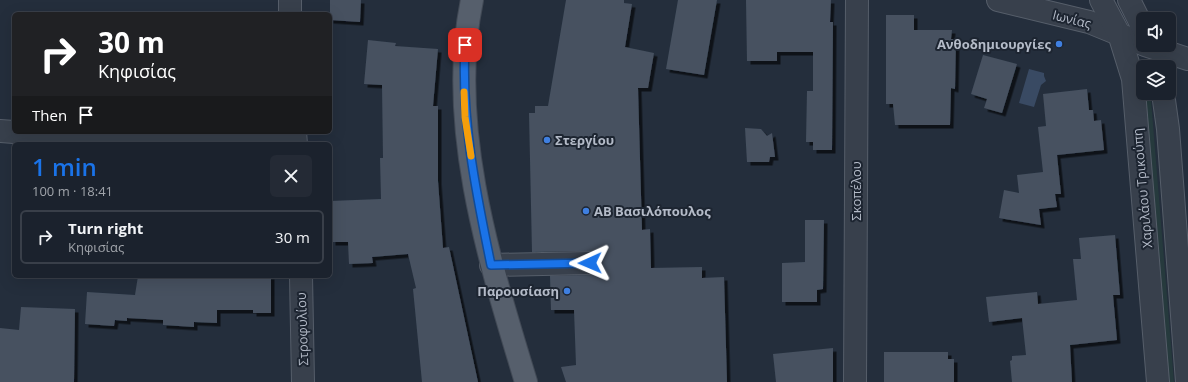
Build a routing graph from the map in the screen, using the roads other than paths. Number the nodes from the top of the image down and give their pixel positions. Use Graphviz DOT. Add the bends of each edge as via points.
graph roads {
  1 [pos="290,0"];
  2 [pos="472,0"];
  3 [pos="857,0"];
  4 [pos="998,0"];
  5 [pos="1061,0"];
  6 [pos="1101,0"];
  7 [pos="1129,0"];
  8 [pos="1025,8"];
  9 [pos="290,12"];
  10 [pos="1136,14"];
  11 [pos="1119,34"];
  12 [pos="1136,43"];
  13 [pos="1164,52"];
  14 [pos="1186,55"];
  15 [pos="1164,100"];
  16 [pos="0,131"];
  17 [pos="12,132"];
  18 [pos="68,134"];
  19 [pos="250,142"];
  20 [pos="590,263"];
  21 [pos="491,265"];
  22 [pos="300,278"];
  23 [pos="303,382"];
  24 [pos="526,382"];
  25 [pos="855,382"];
  26 [pos="1158,382"];
  27 [pos="1187,382"];
  1 -- 9 [label="street"];
  2 -- 21 [label="main road" via="463,70 465,117"];
  3 -- 25 [label="street, Σκοπέλου"];
  4 -- 8 [label="street, Ιωνίας"];
  5 -- 8 [label="street" via="1044,6"];
  6 -- 11 [label="street, Χαριλάου Τρικούπη"];
  7 -- 10 [label="street"];
  8 -- 11 [label="street, Ιωνίας" via="1089,22"];
  11 -- 12 [label="street, Ιωνίας"];
  11 -- 26 [label="street, Χαριλάου Τρικούπη" via="1129,63 1135,96"];
  13 -- 14 [label="street, Ιωνίας"];
  15 -- 27 [label="street"];
  16 -- 17 [label="street"];
  18 -- 19 [label="street"];
  20 -- 21 [label="street"];
  21 -- 24 [label="main road"];
  22 -- 23 [label="street, Στροφυλίου"];
}
